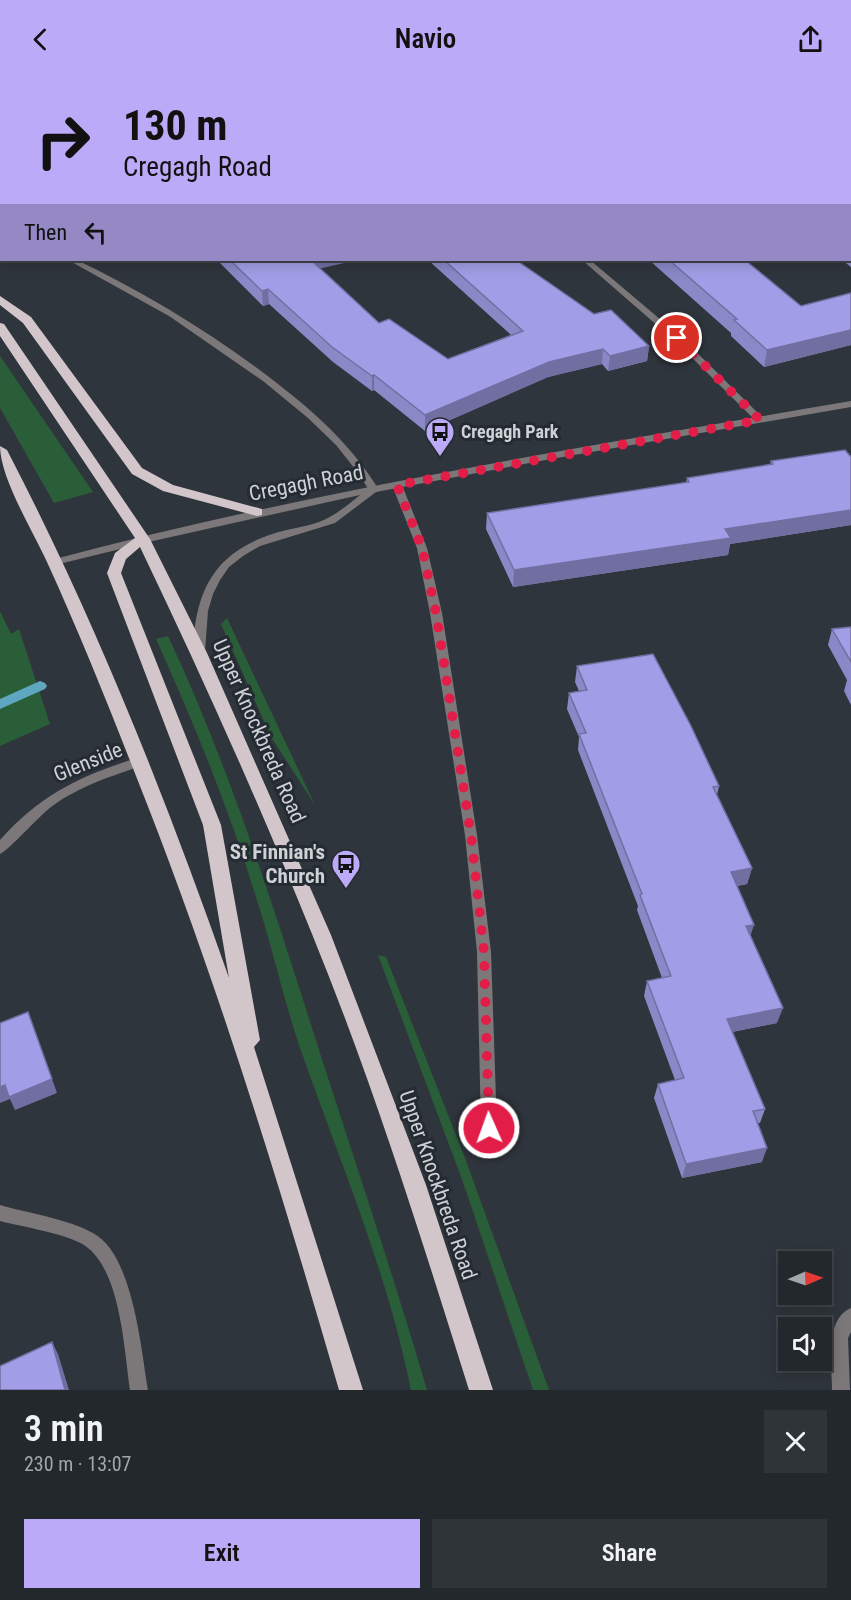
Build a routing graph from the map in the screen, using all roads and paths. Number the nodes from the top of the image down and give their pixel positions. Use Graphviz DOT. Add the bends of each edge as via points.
graph roads {
  1 [pos="74,261"];
  2 [pos="587,261"];
  3 [pos="0,299"];
  4 [pos="0,327"];
  5 [pos="851,405"];
  6 [pos="760,420"];
  7 [pos="0,450"];
  8 [pos="397,485"];
  9 [pos="374,490"];
  10 [pos="257,512"];
  11 [pos="143,539"];
  12 [pos="55,562"];
  13 [pos="199,652"];
  14 [pos="140,762"];
  15 [pos="0,849"];
  16 [pos="258,1085"];
  17 [pos="489,1128"];
  18 [pos="0,1213"];
  19 [pos="851,1316"];
  20 [pos="139,1390"];
  21 [pos="351,1390"];
  22 [pos="481,1390"];
  23 [pos="841,1390"];
  1 -- 9 [label="street" via="153,300 267,380 344,446"];
  2 -- 6 [label="street" via="677,338"];
  3 -- 10 [label="highway" via="27,320 137,471 168,488"];
  4 -- 11 [label="highway, Upper Knockbreda Road"];
  5 -- 6 [label="street, Cregagh Road"];
  6 -- 8 [label="street, Cregagh Road"];
  7 -- 12 [label="highway"];
  8 -- 9 [label="street, Cregagh Road"];
  8 -- 17 [label="street" via="422,548 436,613 471,835 484,952"];
  9 -- 10 [label="street, Cregagh Road"];
  9 -- 13 [label="street" via="327,522 256,543 230,561 209,587 202,605"];
  10 -- 11 [label="street, Cregagh Road"];
  11 -- 12 [label="street, Cregagh Road"];
  11 -- 13 [label="highway, Upper Knockbreda Road"];
  11 -- 16 [label="highway" via="126,549 115,562 114,573 212,825"];
  12 -- 14 [label="highway"];
  13 -- 22 [label="highway, Upper Knockbreda Road" via="322,935 415,1185"];
  14 -- 15 [label="street, Glenside" via="72,785 52,798"];
  14 -- 16 [label="highway"];
  16 -- 21 [label="highway"];
  18 -- 20 [label="street" via="91,1240 107,1257 119,1284"];
  19 -- 23 [label="street" via="839,1336"];
}
